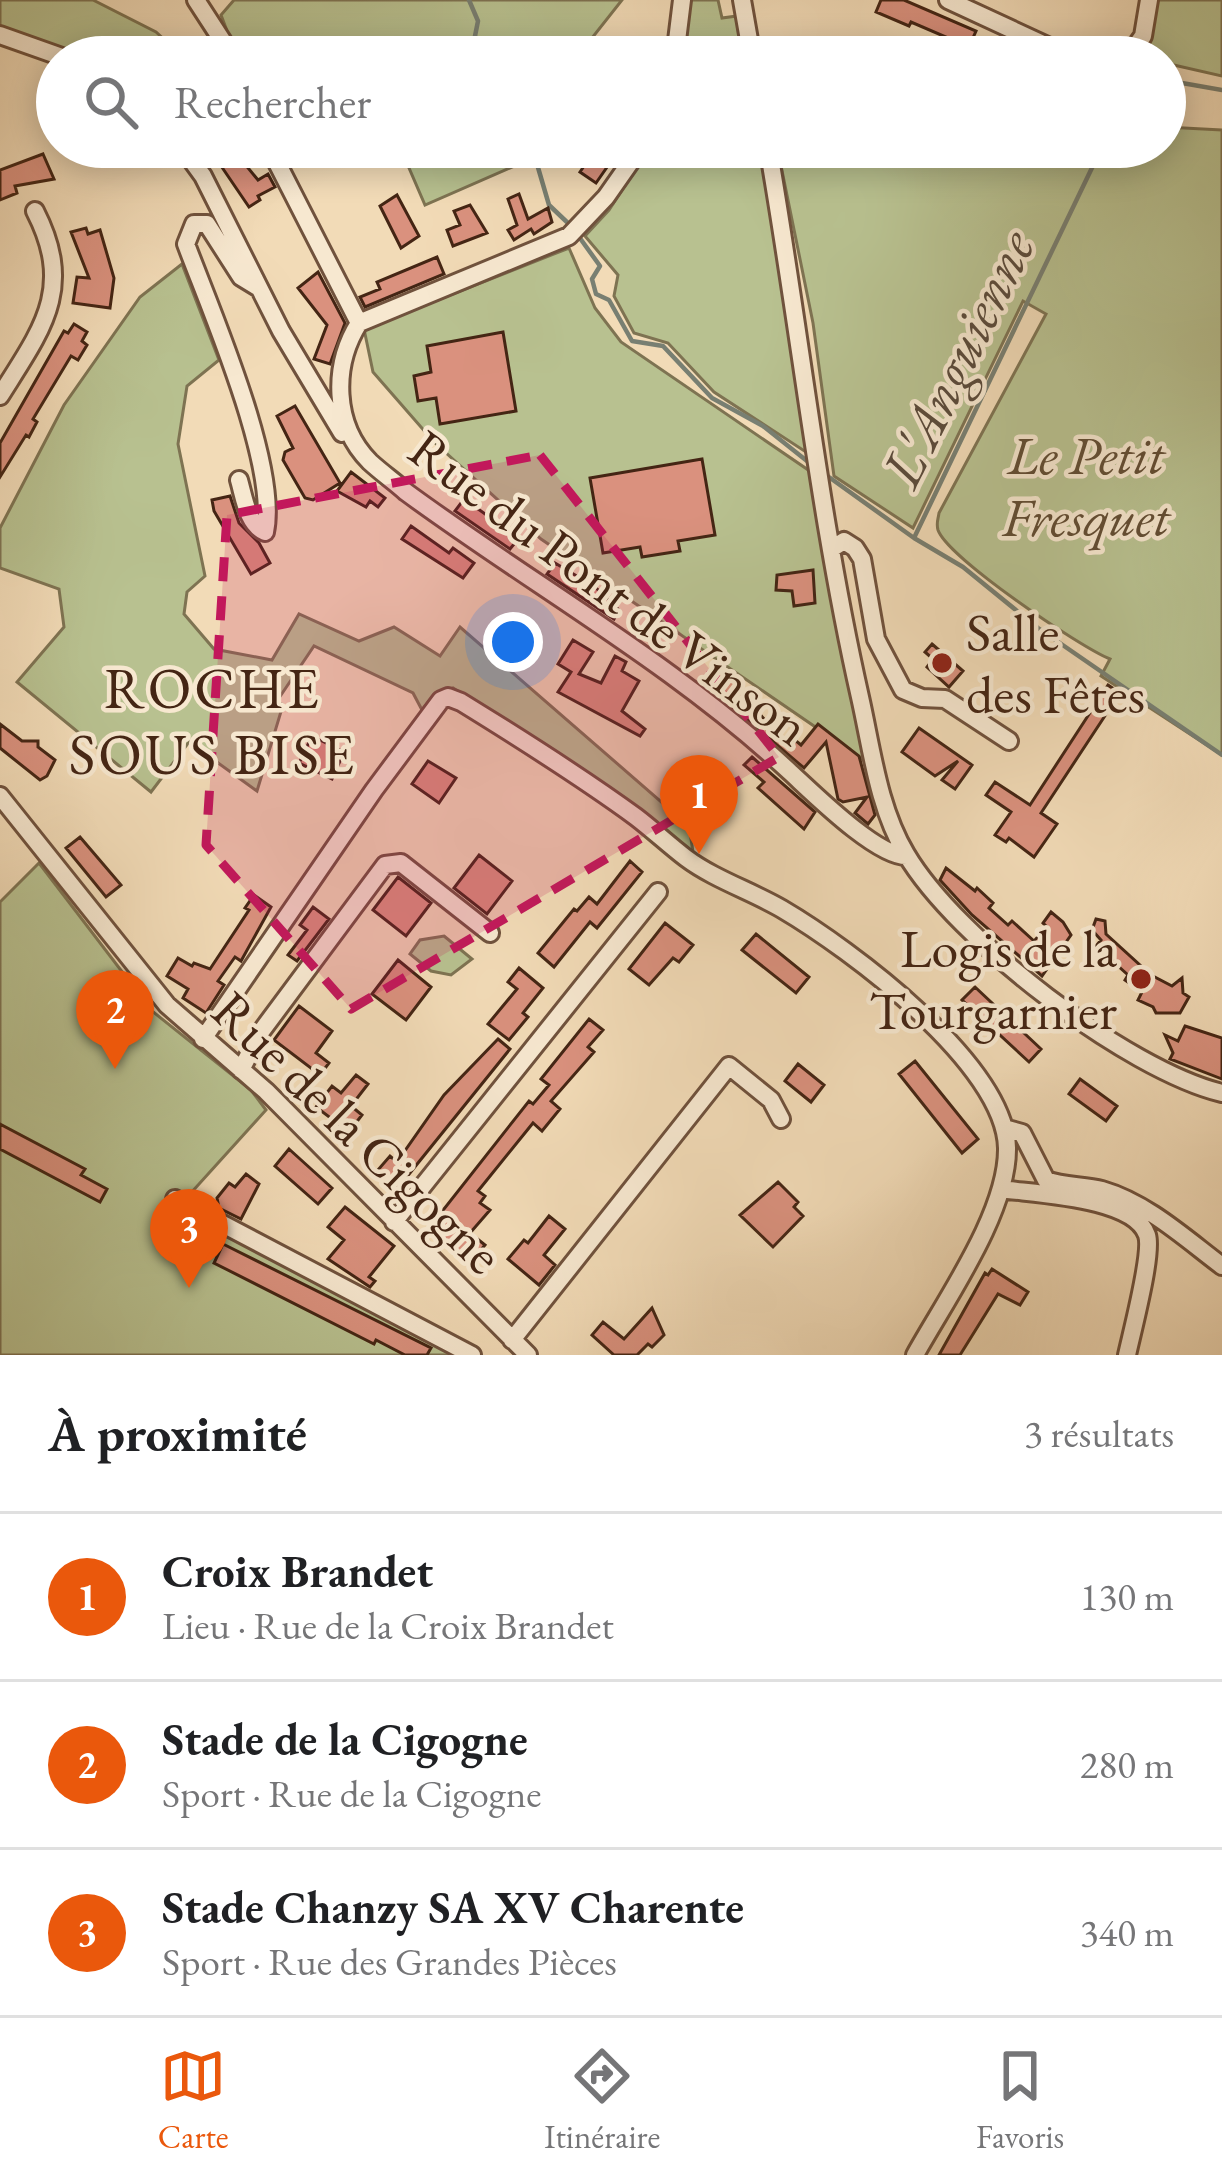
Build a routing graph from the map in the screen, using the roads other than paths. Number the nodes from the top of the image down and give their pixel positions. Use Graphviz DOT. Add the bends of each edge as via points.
graph roads {
  1 [pos="196,0"];
  2 [pos="682,0"];
  3 [pos="742,0"];
  4 [pos="948,0"];
  5 [pos="1149,0"];
  6 [pos="0,35"];
  7 [pos="219,36"];
  8 [pos="678,36"];
  9 [pos="748,36"];
  10 [pos="1026,36"];
  11 [pos="1143,36"];
  12 [pos="36,48"];
  13 [pos="196,168"];
  14 [pos="280,168"];
  15 [pos="624,168"];
  16 [pos="771,168"];
  17 [pos="35,211"];
  18 [pos="259,288"];
  19 [pos="359,323"];
  20 [pos="0,396"];
  21 [pos="367,459"];
  22 [pos="239,480"];
  23 [pos="833,548"];
  24 [pos="838,664"];
  25 [pos="859,693"];
  26 [pos="1009,741"];
  27 [pos="0,796"];
  28 [pos="907,856"];
  29 [pos="658,892"];
  30 [pos="490,933"];
  31 [pos="203,1040"];
  32 [pos="242,1070"];
  33 [pos="1222,1093"];
  34 [pos="781,1120"];
  35 [pos="1004,1128"];
  36 [pos="1000,1190"];
  37 [pos="175,1199"];
  38 [pos="394,1222"];
  39 [pos="1222,1266"];
  40 [pos="512,1340"];
  41 [pos="472,1355"];
  42 [pos="528,1355"];
  43 [pos="916,1355"];
  44 [pos="1127,1355"];
  1 -- 7 [label="street"];
  2 -- 8 [label="street"];
  3 -- 9 [label="street"];
  4 -- 10 [label="street"];
  5 -- 11 [label="street"];
  6 -- 12 [label="street"];
  13 -- 18 [label="street"];
  14 -- 19 [label="street"];
  15 -- 19 [label="street" via="575,231"];
  16 -- 23 [label="street"];
  17 -- 20 [label="street" via="50,239 54,287"];
  18 -- 21 [label="street" via="351,450"];
  18 -- 22 [label="street" via="241,277 207,224 194,224 187,244 249,418 265,532 256,529"];
  19 -- 21 [label="street, Rue du Pont de Vinson" via="340,368 340,396"];
  21 -- 28 [label="street, Rue du Pont de Vinson" via="726,713 821,800 891,854"];
  23 -- 25 [label="street" via="835,612"];
  23 -- 26 [label="street" via="844,541 862,560 877,639 904,690 945,699"];
  24 -- 25 [label="street" via="848,695"];
  25 -- 28 [label="street" via="884,805"];
  27 -- 31 [label="street, Rue de la Cigogne"];
  28 -- 33 [label="street" via="1000,958 1067,1011 1179,1080"];
  29 -- 38 [label="street"];
  30 -- 32 [label="street" via="401,863 385,865 260,1033"];
  31 -- 32 [label="street, Rue de la Cigogne"];
  31 -- 35 [label="street" via="374,790 448,698 578,776 689,861 856,959 939,1033 986,1088"];
  32 -- 38 [label="street, Rue de la Cigogne"];
  34 -- 40 [label="street" via="771,1100 729,1066"];
  35 -- 36 [label="street"];
  35 -- 39 [label="street" via="1022,1133 1046,1180 1124,1199"];
  36 -- 43 [label="street"];
  36 -- 44 [label="street" via="1083,1199 1140,1224 1149,1246"];
  37 -- 41 [label="street"];
  38 -- 40 [label="street, Rue de la Cigogne"];
  40 -- 42 [label="street, Rue de la Cigogne"];
}
